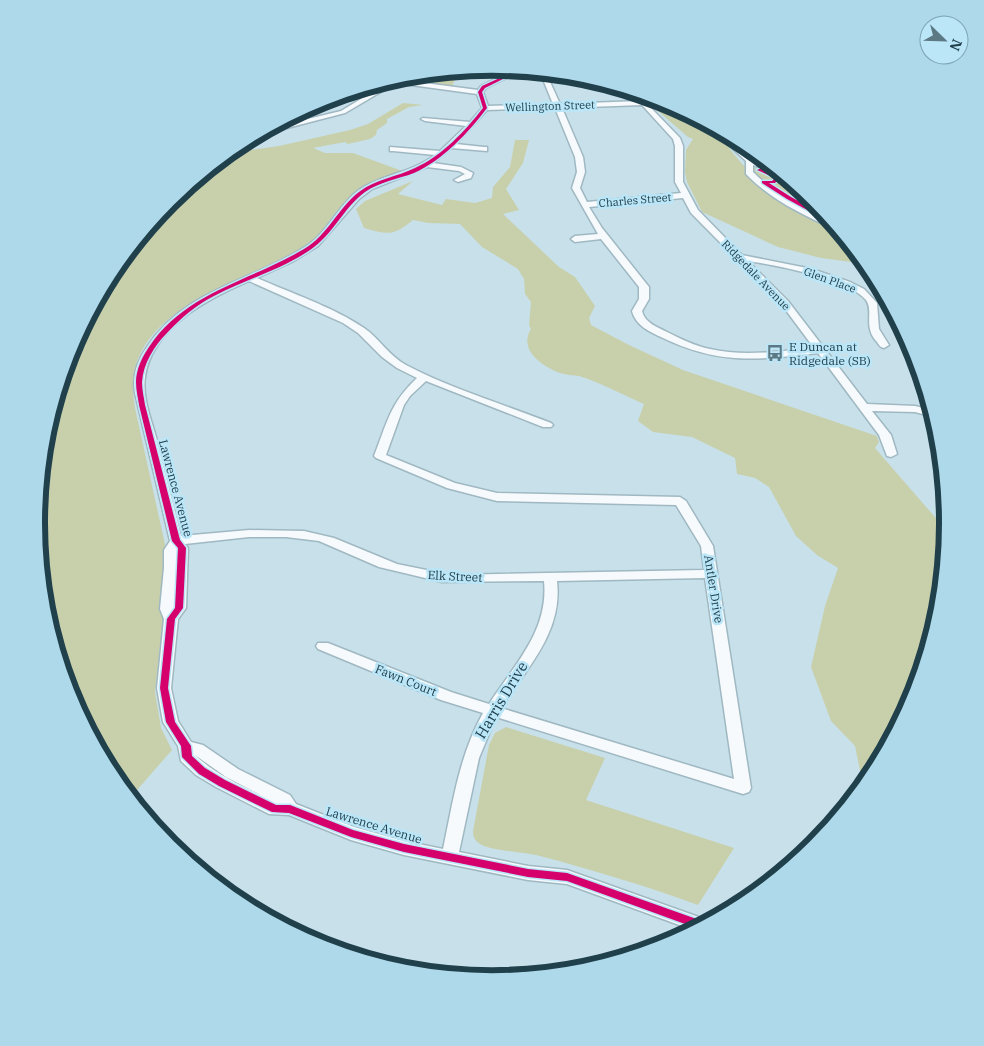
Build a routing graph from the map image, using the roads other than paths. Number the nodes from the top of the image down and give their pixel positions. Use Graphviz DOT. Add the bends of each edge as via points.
graph roads {
  1 [pos="505,76"];
  2 [pos="546,80"];
  3 [pos="413,84"];
  4 [pos="378,91"];
  5 [pos="480,92"];
  6 [pos="645,103"];
  7 [pos="557,106"];
  8 [pos="485,108"];
  9 [pos="425,119"];
  10 [pos="471,124"];
  11 [pos="286,127"];
  12 [pos="448,146"];
  13 [pos="736,148"];
  14 [pos="393,149"];
  15 [pos="484,149"];
  16 [pos="442,152"];
  17 [pos="750,161"];
  18 [pos="759,164"];
  19 [pos="427,165"];
  20 [pos="458,180"];
  21 [pos="686,195"];
  22 [pos="584,205"];
  23 [pos="817,217"];
  24 [pos="604,236"];
  25 [pos="575,239"];
  26 [pos="739,257"];
  27 [pos="248,277"];
  28 [pos="884,345"];
  29 [pos="819,350"];
  30 [pos="424,377"];
  31 [pos="862,407"];
  32 [pos="925,412"];
  33 [pos="547,425"];
  34 [pos="891,454"];
  35 [pos="176,541"];
  36 [pos="712,574"];
  37 [pos="550,577"];
  38 [pos="322,646"];
  39 [pos="492,710"];
  40 [pos="450,857"];
  41 [pos="693,922"];
  1 -- 5 [label="street" via="482,87"];
  2 -- 7 [label="street"];
  3 -- 5 [label="street"];
  4 -- 11 [label="street" via="337,114"];
  5 -- 8 [label="street"];
  6 -- 7 [label="street, Wellington Street"];
  6 -- 21 [label="street, Ridgedale Avenue" via="676,138 680,182"];
  7 -- 8 [label="street, Wellington Street"];
  7 -- 22 [label="street" via="579,157 581,172 576,188"];
  8 -- 10 [label="street, Lawrence Avenue"];
  9 -- 10 [label="street"];
  10 -- 12 [label="street, Lawrence Avenue"];
  12 -- 15 [label="street"];
  12 -- 16 [label="street, Lawrence Avenue"];
  13 -- 17 [label="street"];
  14 -- 16 [label="street"];
  16 -- 19 [label="street, Lawrence Avenue"];
  17 -- 18 [label="street"];
  17 -- 23 [label="street" via="749,172 758,182"];
  19 -- 20 [label="street" via="469,172"];
  19 -- 27 [label="street, Lawrence Avenue" via="354,201 307,250"];
  21 -- 22 [label="street, Charles Street"];
  21 -- 26 [label="street, Ridgedale Avenue" via="694,211"];
  22 -- 24 [label="street"];
  24 -- 25 [label="street"];
  24 -- 29 [label="street" via="644,287 644,299 637,314 654,330 718,354 764,356"];
  26 -- 28 [label="street, Glen Place" via="766,260 855,288 872,304 874,332"];
  26 -- 29 [label="street, Ridgedale Avenue" via="785,303"];
  27 -- 30 [label="street" via="346,321 401,366"];
  27 -- 35 [label="street, Lawrence Avenue" via="207,297 177,318 155,341 142,368 139,382 142,405"];
  29 -- 31 [label="street, Ridgedale Avenue"];
  30 -- 33 [label="street"];
  30 -- 36 [label="street, Antler Drive" via="399,405 380,456 440,484 476,494 680,502 707,546"];
  31 -- 32 [label="street"];
  31 -- 34 [label="street, Ridgedale Avenue" via="885,436"];
  35 -- 37 [label="street, Elk Street" via="236,534 290,534 319,538 423,575 451,578"];
  35 -- 40 [label="street, Lawrence Avenue" via="182,548 181,588 179,608 172,619 164,688 171,722 186,746 187,757 222,783 275,809 290,809 351,833"];
  36 -- 37 [label="street, Elk Street"];
  36 -- 39 [label="street, Antler Drive" via="744,788"];
  37 -- 39 [label="street, Harris Drive" via="552,605 548,621 541,637"];
  38 -- 39 [label="street, Fawn Court" via="446,696"];
  39 -- 40 [label="street, Harris Drive" via="475,745"];
  40 -- 41 [label="street, Lawrence Avenue" via="528,873 567,877"];
}
